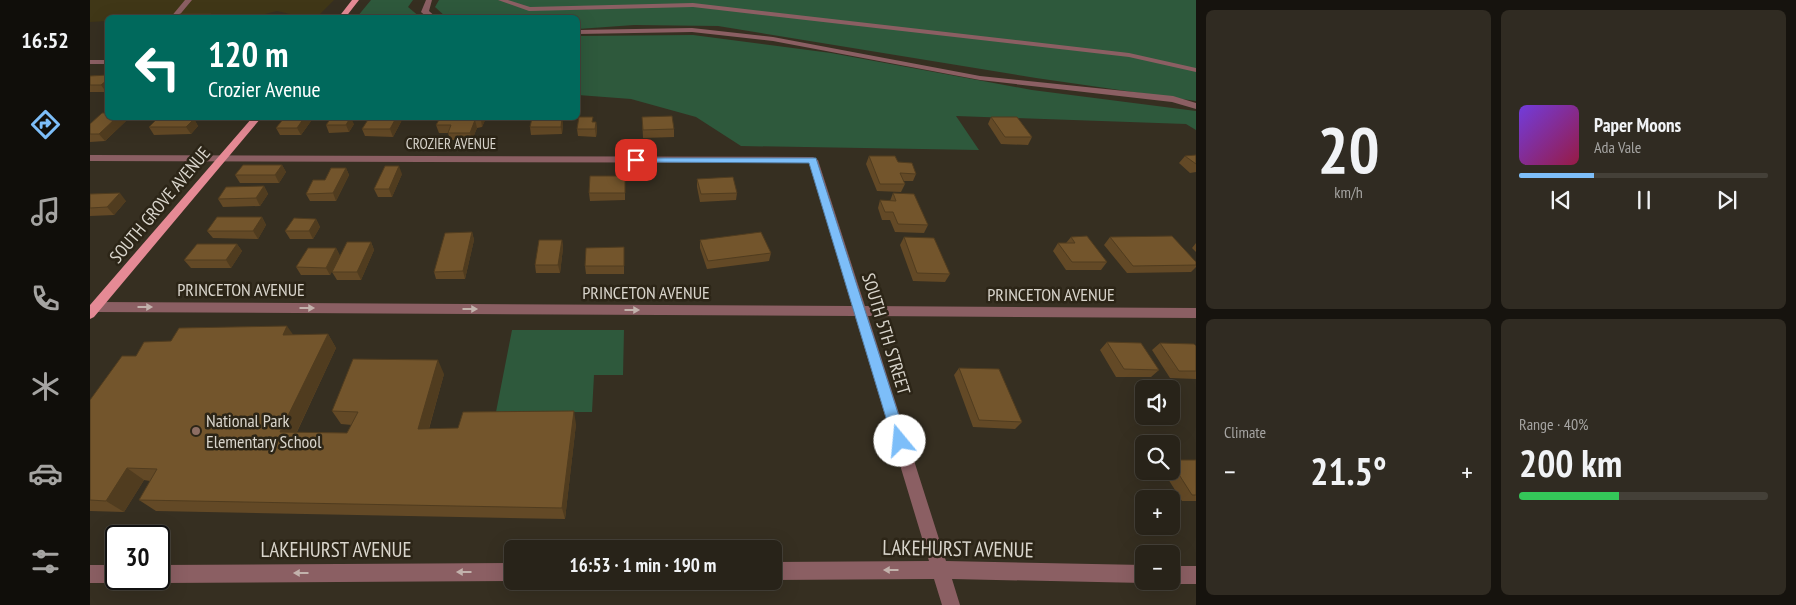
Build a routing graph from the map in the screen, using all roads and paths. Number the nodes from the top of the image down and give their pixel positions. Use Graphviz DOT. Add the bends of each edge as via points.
graph roads {
  1 [pos="189,0"];
  2 [pos="356,0"];
  3 [pos="429,0"];
  4 [pos="501,0"];
  5 [pos="176,15"];
  6 [pos="344,15"];
  7 [pos="430,15"];
  8 [pos="580,32"];
  9 [pos="90,62"];
  10 [pos="105,62"];
  11 [pos="1196,70"];
  12 [pos="1196,106"];
  13 [pos="254,120"];
  14 [pos="90,158"];
  15 [pos="222,158"];
  16 [pos="813,160"];
  17 [pos="93,310"];
  18 [pos="860,312"];
  19 [pos="1196,313"];
  20 [pos="940,570"];
  21 [pos="782,571"];
  22 [pos="504,572"];
  23 [pos="90,574"];
  24 [pos="105,574"];
  25 [pos="170,574"];
  26 [pos="1135,574"];
  27 [pos="1180,575"];
  28 [pos="1196,575"];
  29 [pos="951,605"];
  1 -- 5 [label="street"];
  2 -- 6 [label="main road"];
  3 -- 7 [label="street" via="425,12"];
  4 -- 11 [label="street" via="529,9 694,5 1129,56"];
  8 -- 12 [label="street" via="692,30 773,39 980,78 1173,99"];
  9 -- 10 [label="street"];
  13 -- 15 [label="main road, SOUTH GROVE AVENUE"];
  14 -- 15 [label="street, CROZIER AVENUE"];
  15 -- 16 [label="street, CROZIER AVENUE"];
  15 -- 17 [label="main road, SOUTH GROVE AVENUE"];
  16 -- 18 [label="street, SOUTH 5TH STREET"];
  17 -- 18 [label="street, PRINCETON AVENUE, one-way"];
  18 -- 19 [label="street, PRINCETON AVENUE"];
  18 -- 20 [label="street, SOUTH 5TH STREET"];
  20 -- 21 [label="street, LAKEHURST AVENUE, one-way"];
  20 -- 26 [label="street, LAKEHURST AVENUE"];
  20 -- 29 [label="street, SOUTH 5TH STREET"];
  22 -- 25 [label="street, LAKEHURST AVENUE, one-way"];
  23 -- 24 [label="street"];
  27 -- 28 [label="street"];
}
